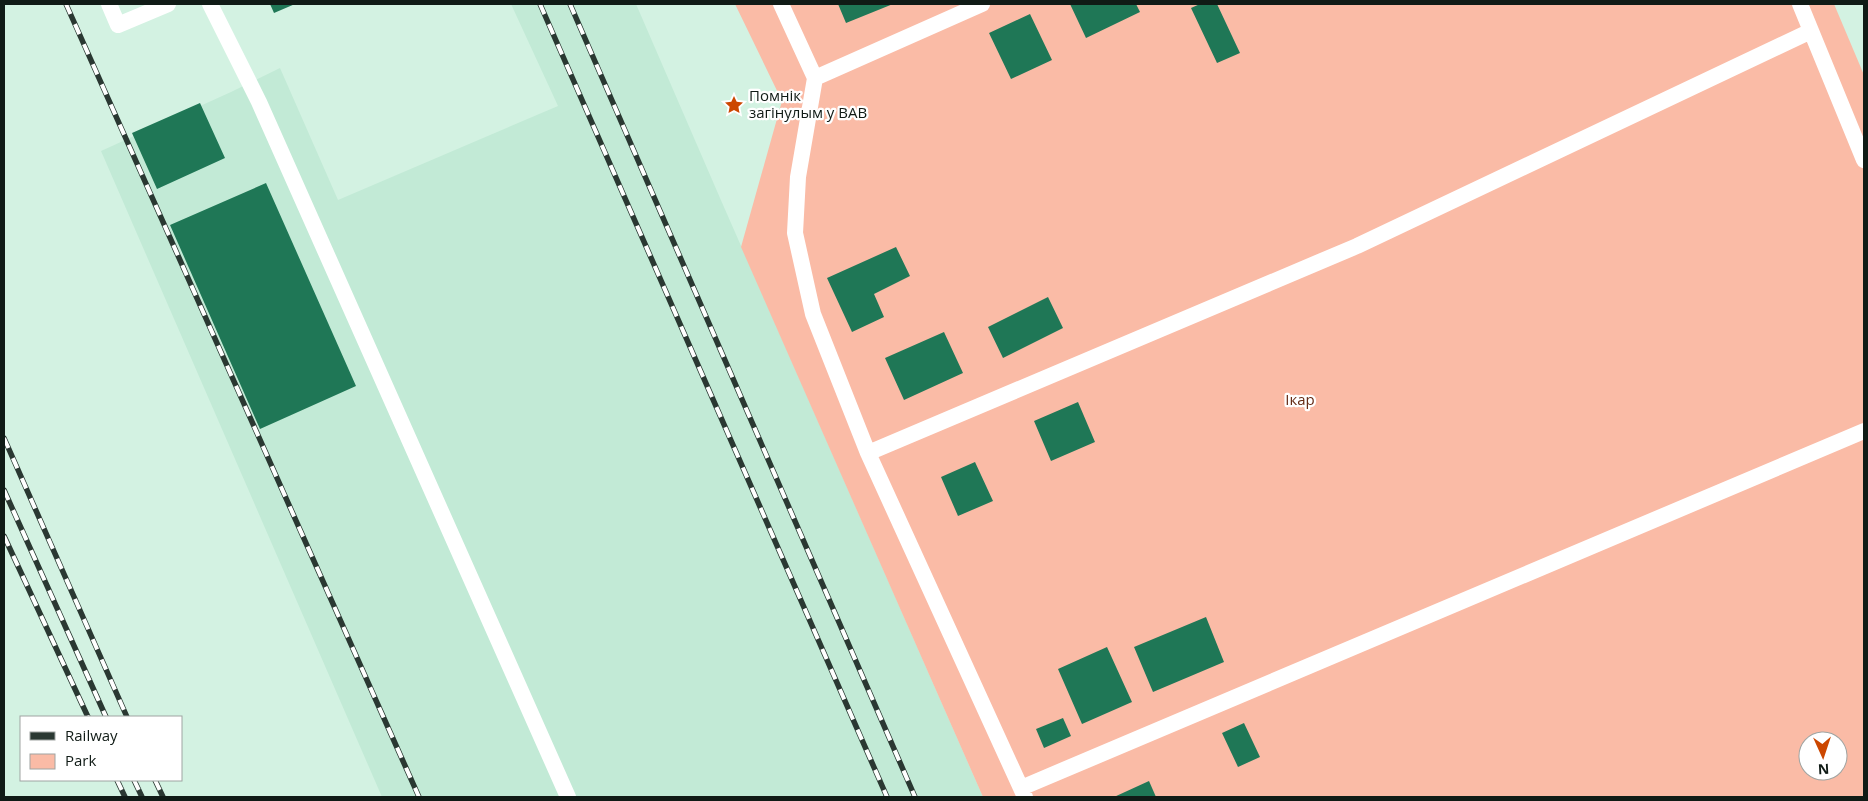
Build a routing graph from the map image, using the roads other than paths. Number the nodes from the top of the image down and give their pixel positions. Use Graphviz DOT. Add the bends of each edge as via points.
graph roads {
  1 [pos="109,4"];
  2 [pos="168,4"];
  3 [pos="210,4"];
  4 [pos="781,4"];
  5 [pos="982,4"];
  6 [pos="1800,4"];
  7 [pos="1811,31"];
  8 [pos="814,78"];
  9 [pos="1864,160"];
  10 [pos="1864,431"];
  11 [pos="868,453"];
  12 [pos="1023,793"];
  13 [pos="568,797"];
  1 -- 2 [label="lane" via="118,25"];
  3 -- 13 [label="lane" via="259,102"];
  4 -- 8 [label="lane"];
  5 -- 8 [label="lane"];
  6 -- 7 [label="lane"];
  7 -- 9 [label="lane"];
  7 -- 11 [label="lane" via="1357,246"];
  8 -- 11 [label="lane" via="798,177 795,233 814,314"];
  10 -- 12 [label="lane"];
  11 -- 12 [label="lane"];
}
